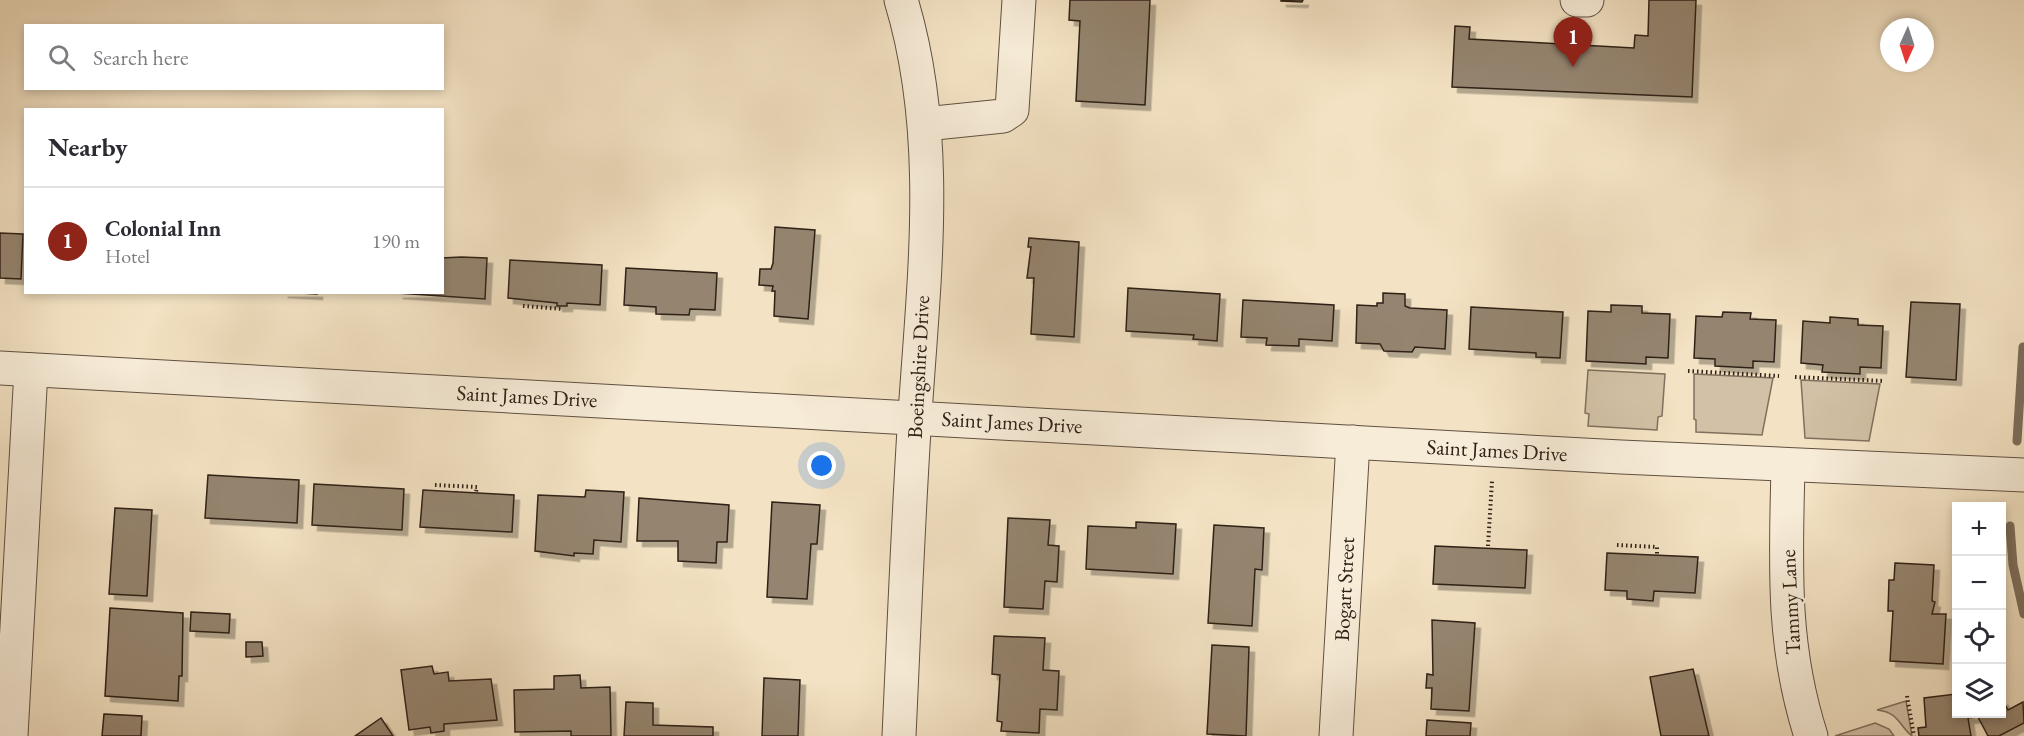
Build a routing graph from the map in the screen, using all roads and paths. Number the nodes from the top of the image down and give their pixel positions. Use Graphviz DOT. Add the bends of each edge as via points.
graph roads {
  1 [pos="901,0"];
  2 [pos="1019,0"];
  3 [pos="1577,0"];
  4 [pos="1587,0"];
  5 [pos="925,124"];
  6 [pos="524,306"];
  7 [pos="563,309"];
  8 [pos="15,369"];
  9 [pos="1688,371"];
  10 [pos="1779,376"];
  11 [pos="1795,377"];
  12 [pos="1884,381"];
  13 [pos="915,417"];
  14 [pos="1353,442"];
  15 [pos="1494,450"];
  16 [pos="1788,466"];
  17 [pos="2024,475"];
  18 [pos="435,485"];
  19 [pos="476,492"];
  20 [pos="1617,545"];
  21 [pos="1488,546"];
  22 [pos="1658,555"];
  23 [pos="1907,696"];
  24 [pos="11,736"];
  25 [pos="898,736"];
  26 [pos="1336,736"];
  27 [pos="1811,736"];
  28 [pos="1914,736"];
  1 -- 5 [label="street, Boeingshire Drive" via="914,41"];
  2 -- 5 [label="street" via="1012,110 1003,116"];
  3 -- 4 [label="street"];
  5 -- 13 [label="street, Boeingshire Drive" via="926,221"];
  6 -- 7 [label="path"];
  8 -- 13 [label="street, Saint James Drive"];
  8 -- 24 [label="street"];
  9 -- 10 [label="path"];
  11 -- 12 [label="path"];
  13 -- 14 [label="street, Saint James Drive"];
  13 -- 25 [label="street, Boeingshire Drive"];
  14 -- 15 [label="street, Saint James Drive"];
  14 -- 26 [label="street, Bogart Street"];
  15 -- 16 [label="street, Saint James Drive"];
  15 -- 21 [label="path"];
  16 -- 17 [label="street, Saint James Drive"];
  16 -- 27 [label="street, Tammy Lane" via="1787,610 1793,662"];
  18 -- 19 [label="path" via="477,488"];
  20 -- 22 [label="path" via="1658,547"];
  23 -- 28 [label="path"];
}
